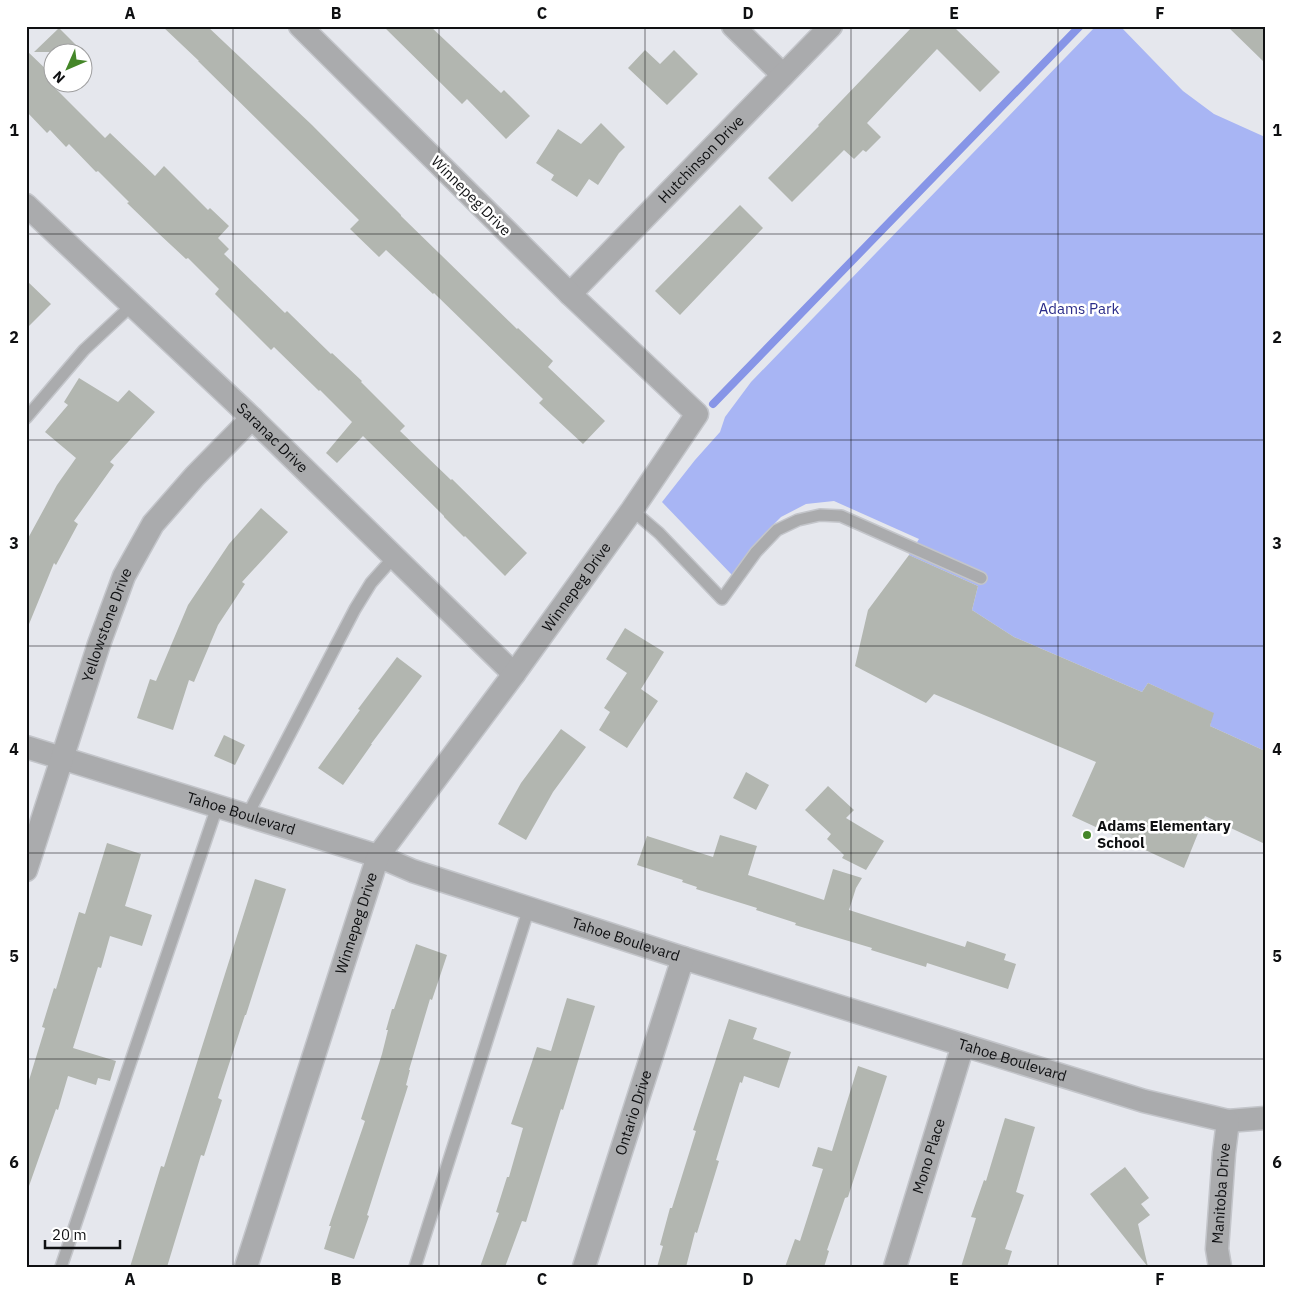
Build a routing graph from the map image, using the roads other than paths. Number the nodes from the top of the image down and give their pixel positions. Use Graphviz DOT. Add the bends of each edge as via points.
graph roads {
  1 [pos="300,26"];
  2 [pos="733,26"];
  3 [pos="831,26"];
  4 [pos="783,75"];
  5 [pos="26,206"];
  6 [pos="570,294"];
  7 [pos="132,305"];
  8 [pos="26,418"];
  9 [pos="252,418"];
  10 [pos="632,510"];
  11 [pos="394,557"];
  12 [pos="980,578"];
  13 [pos="514,674"];
  14 [pos="26,747"];
  15 [pos="62,759"];
  16 [pos="217,807"];
  17 [pos="246,816"];
  18 [pos="378,856"];
  19 [pos="26,870"];
  20 [pos="529,908"];
  21 [pos="683,958"];
  22 [pos="963,1045"];
  23 [pos="1265,1118"];
  24 [pos="1228,1121"];
  25 [pos="61,1267"];
  26 [pos="246,1267"];
  27 [pos="415,1267"];
  28 [pos="584,1267"];
  29 [pos="895,1267"];
  30 [pos="1220,1267"];
  1 -- 6 [label="street, Winnepeg Drive"];
  2 -- 4 [label="street"];
  3 -- 4 [label="street, Hutchinson Drive"];
  4 -- 6 [label="street, Hutchinson Drive"];
  5 -- 7 [label="street, Saranac Drive"];
  6 -- 10 [label="street, Winnepeg Drive" via="697,414"];
  7 -- 8 [label="lane" via="84,350"];
  7 -- 9 [label="street, Saranac Drive"];
  9 -- 11 [label="street, Saranac Drive"];
  9 -- 15 [label="street, Yellowstone Drive" via="153,524 124,576"];
  10 -- 12 [label="lane" via="659,533 722,599 756,552 777,530 798,520 820,515 841,516"];
  10 -- 13 [label="street, Winnepeg Drive"];
  11 -- 13 [label="street, Saranac Drive"];
  11 -- 17 [label="lane" via="355,609"];
  13 -- 18 [label="street, Winnepeg Drive"];
  14 -- 15 [label="street, Tahoe Boulevard"];
  15 -- 16 [label="street, Tahoe Boulevard"];
  15 -- 19 [label="street, Yellowstone Drive"];
  16 -- 17 [label="street, Tahoe Boulevard"];
  16 -- 25 [label="lane"];
  17 -- 18 [label="street, Tahoe Boulevard"];
  18 -- 20 [label="street, Tahoe Boulevard" via="413,871"];
  18 -- 26 [label="street, Winnepeg Drive"];
  20 -- 21 [label="street, Tahoe Boulevard"];
  20 -- 27 [label="lane"];
  21 -- 22 [label="street, Tahoe Boulevard"];
  21 -- 28 [label="street, Ontario Drive"];
  22 -- 24 [label="street, Tahoe Boulevard" via="1144,1101"];
  22 -- 29 [label="street, Mono Place"];
  23 -- 24 [label="street, Tahoe Boulevard"];
  24 -- 30 [label="street, Manitoba Drive" via="1217,1249"];
}
